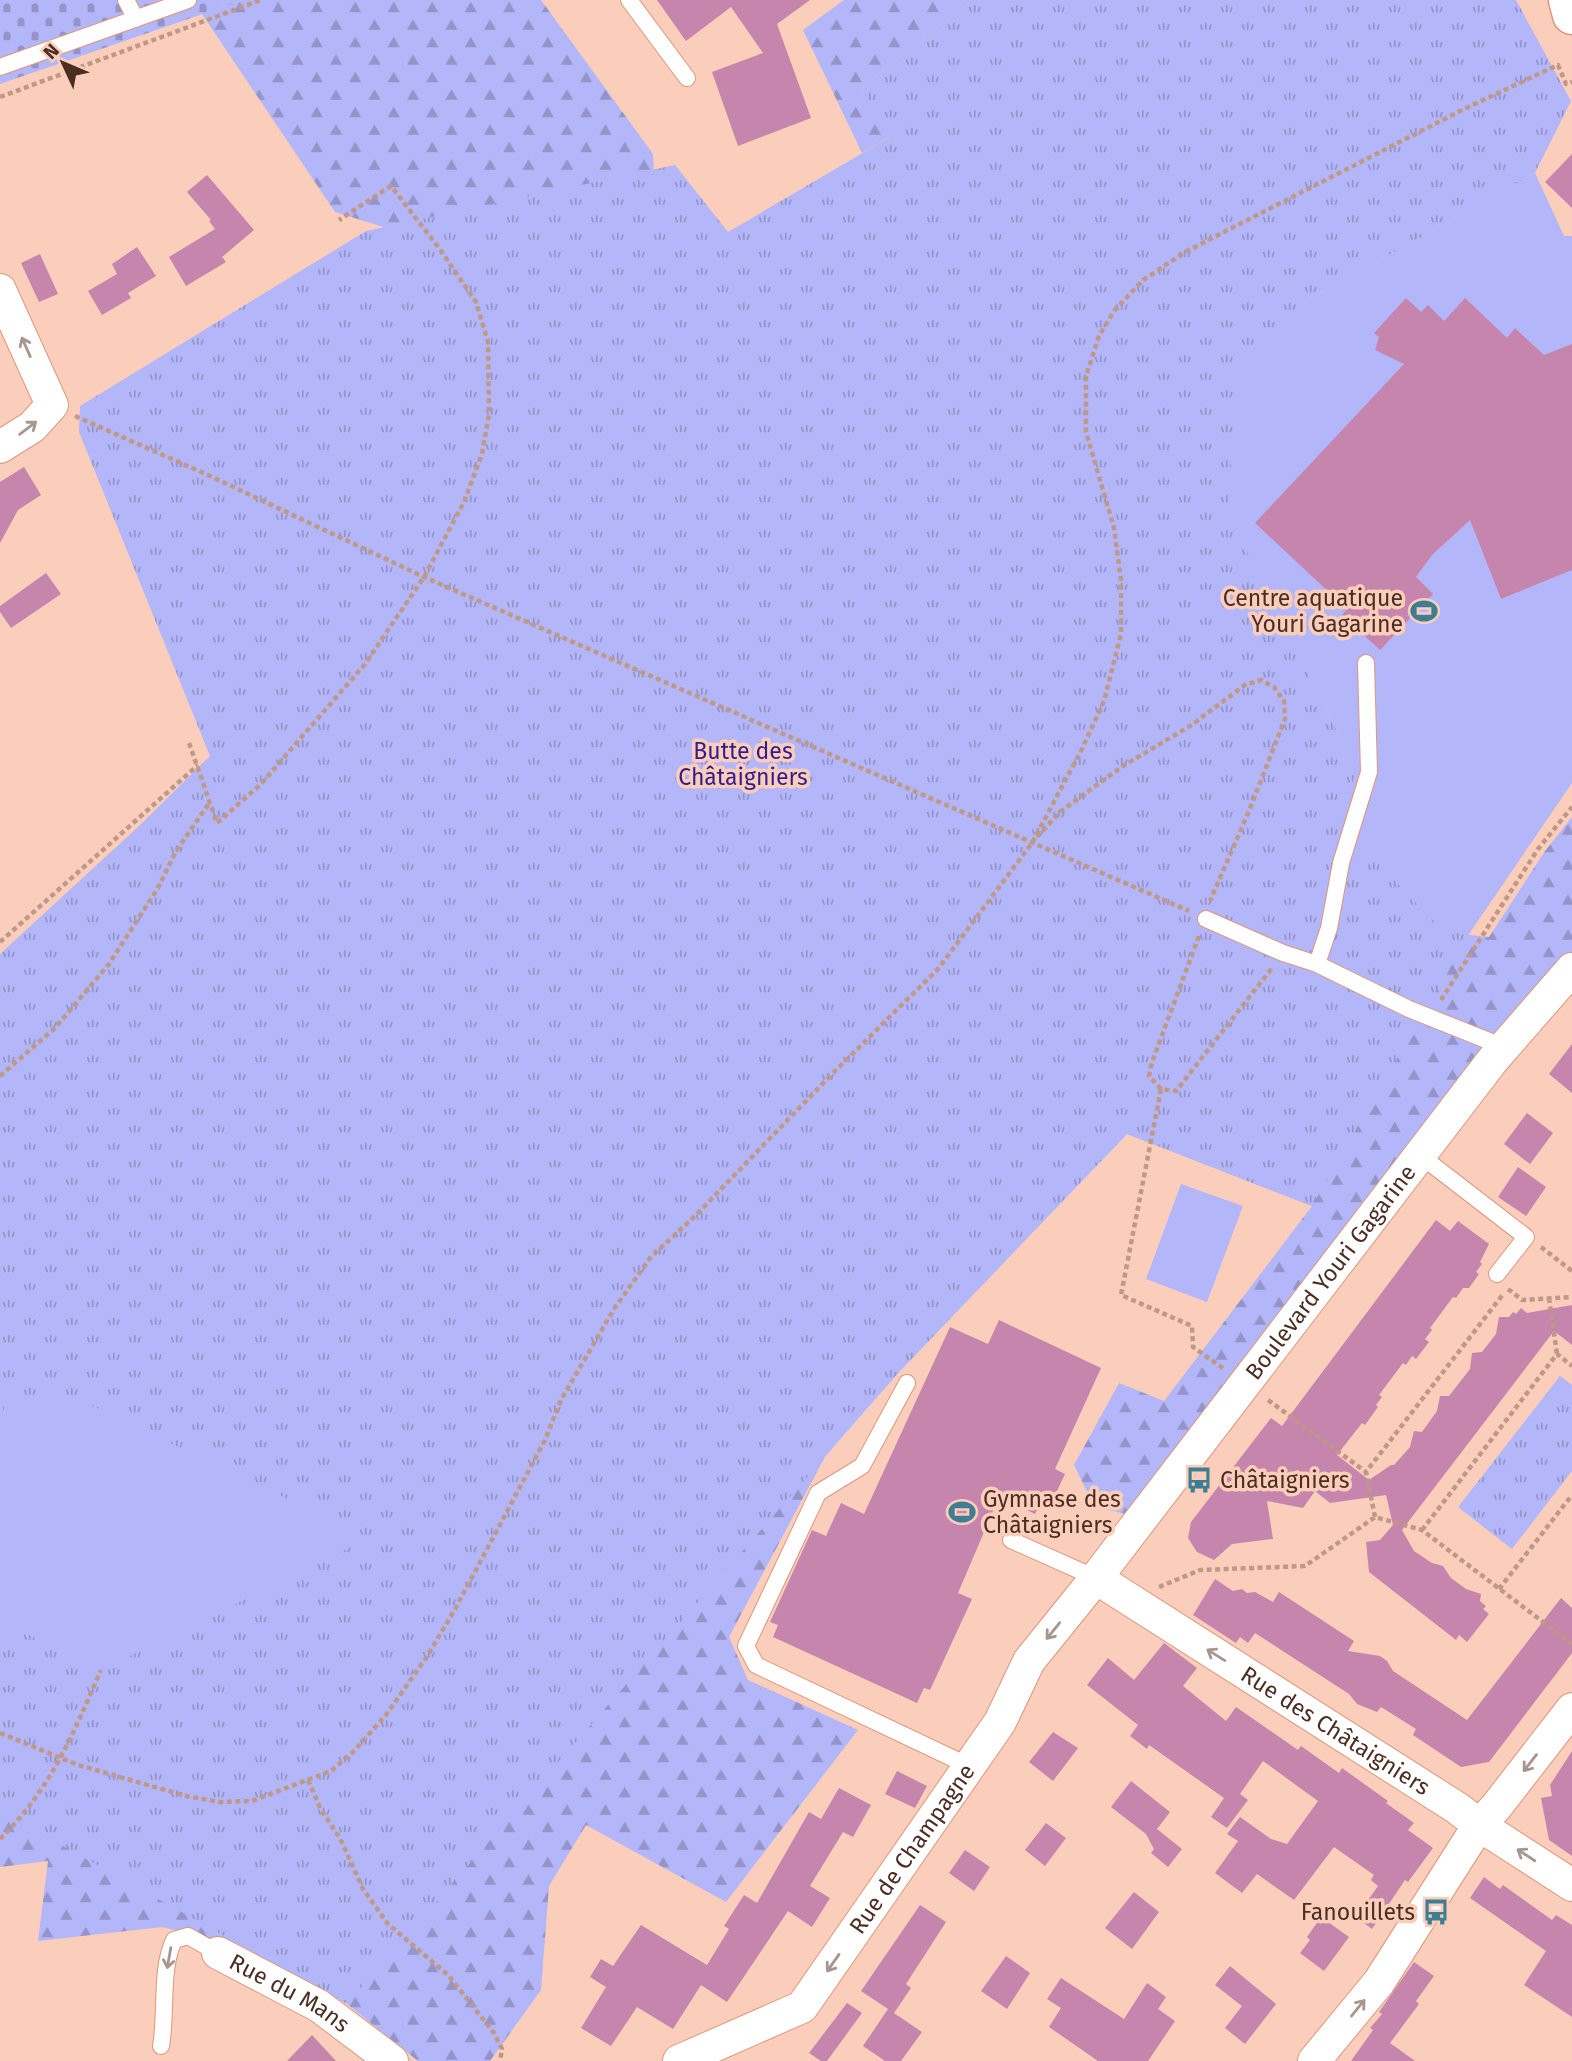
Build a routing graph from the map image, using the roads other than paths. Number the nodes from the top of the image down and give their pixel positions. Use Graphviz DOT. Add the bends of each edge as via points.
graph roads {
  1 [pos="126,0"];
  2 [pos="188,0"];
  3 [pos="629,0"];
  4 [pos="1550,0"];
  5 [pos="1568,0"];
  6 [pos="1572,17"];
  7 [pos="136,19"];
  8 [pos="0,67"];
  9 [pos="687,78"];
  10 [pos="0,290"];
  11 [pos="0,447"];
  12 [pos="1366,663"];
  13 [pos="1206,919"];
  14 [pos="1317,964"];
  15 [pos="1572,969"];
  16 [pos="1504,1047"];
  17 [pos="1421,1156"];
  18 [pos="1497,1274"];
  19 [pos="907,1383"];
  20 [pos="1012,1540"];
  21 [pos="1096,1578"];
  22 [pos="1572,1709"];
  23 [pos="970,1766"];
  24 [pos="1479,1825"];
  25 [pos="1572,1885"];
  26 [pos="218,1953"];
  27 [pos="161,2046"];
  28 [pos="390,2060"];
  29 [pos="679,2061"];
  30 [pos="1314,2061"];
  1 -- 7 [label="lane"];
  2 -- 7 [label="lane"];
  3 -- 9 [label="lane"];
  4 -- 6 [label="street"];
  5 -- 6 [label="street"];
  7 -- 8 [label="lane"];
  11 -- 10 [label="street, one-way" via="32,427 52,405"];
  12 -- 14 [label="lane" via="1369,772"];
  13 -- 14 [label="lane"];
  14 -- 16 [label="lane"];
  15 -- 16 [label="street, Boulevard Youri Gagarine"];
  16 -- 17 [label="street, Boulevard Youri Gagarine"];
  17 -- 18 [label="lane" via="1526,1237"];
  17 -- 21 [label="street, Boulevard Youri Gagarine"];
  19 -- 23 [label="lane" via="862,1466 818,1493 746,1646 756,1665"];
  20 -- 21 [label="lane"];
  21 -- 23 [label="street, Rue de Champagne, one-way" via="1029,1661 1000,1722"];
  24 -- 21 [label="street, Rue des Châtaigniers, one-way"];
  22 -- 24 [label="street, one-way"];
  23 -- 29 [label="street, Rue de Champagne, one-way" via="802,2007"];
  25 -- 24 [label="street, Rue des Châtaigniers, one-way"];
  30 -- 24 [label="street, one-way" via="1379,1982"];
  26 -- 27 [label="lane, one-way" via="188,1936 174,1940 169,1951"];
  26 -- 28 [label="street, Rue du Mans" via="319,2006"];
}
